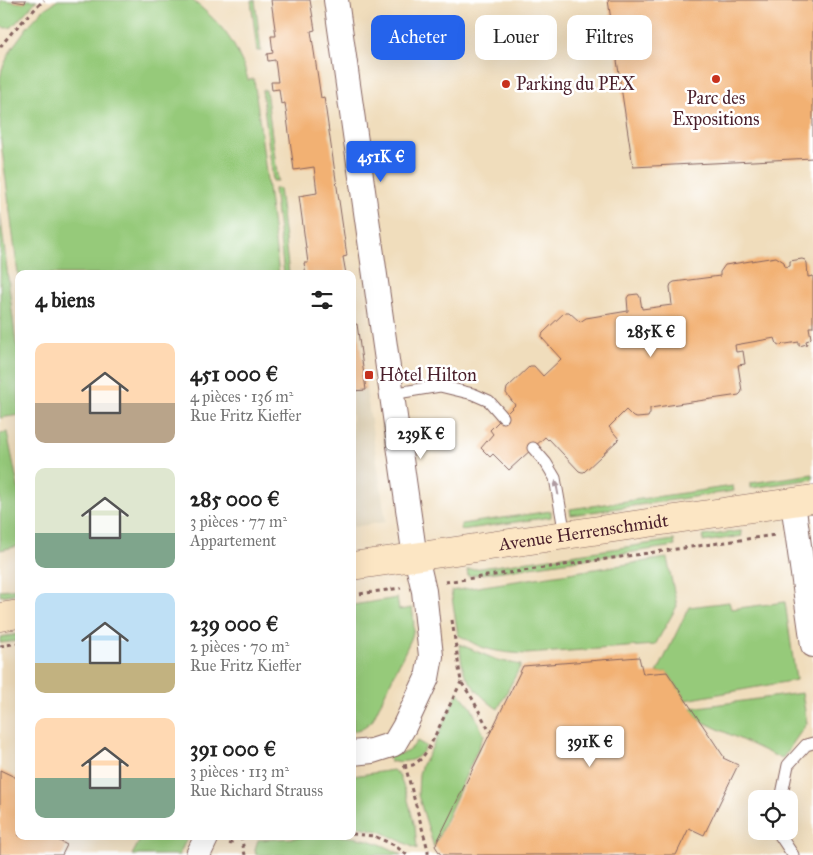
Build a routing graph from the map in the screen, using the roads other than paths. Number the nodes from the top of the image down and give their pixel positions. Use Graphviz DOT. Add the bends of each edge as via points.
graph roads {
  1 [pos="336,0"];
  2 [pos="392,394"];
  3 [pos="503,417"];
  4 [pos="533,448"];
  5 [pos="803,501"];
  6 [pos="565,535"];
  7 [pos="417,556"];
  8 [pos="356,565"];
  9 [pos="15,615"];
  10 [pos="0,617"];
  11 [pos="813,645"];
  12 [pos="813,743"];
  13 [pos="356,753"];
  14 [pos="784,790"];
  15 [pos="205,840"];
  16 [pos="783,840"];
  17 [pos="198,855"];
  18 [pos="793,855"];
  1 -- 2 [label="street"];
  2 -- 3 [label="lane" via="440,386 489,401"];
  2 -- 7 [label="street"];
  6 -- 4 [label="lane, one-way" via="555,478"];
  5 -- 6 [label="main road, Avenue Herrenschmidt"];
  5 -- 11 [label="street" via="796,531"];
  6 -- 7 [label="main road, Avenue Herrenschmidt"];
  7 -- 8 [label="main road, Avenue Herrenschmidt"];
  7 -- 13 [label="street" via="431,656 427,678 394,744"];
  9 -- 10 [label="main road"];
  12 -- 14 [label="lane" via="806,744 788,764"];
  15 -- 17 [label="street"];
  16 -- 18 [label="lane"];
}
